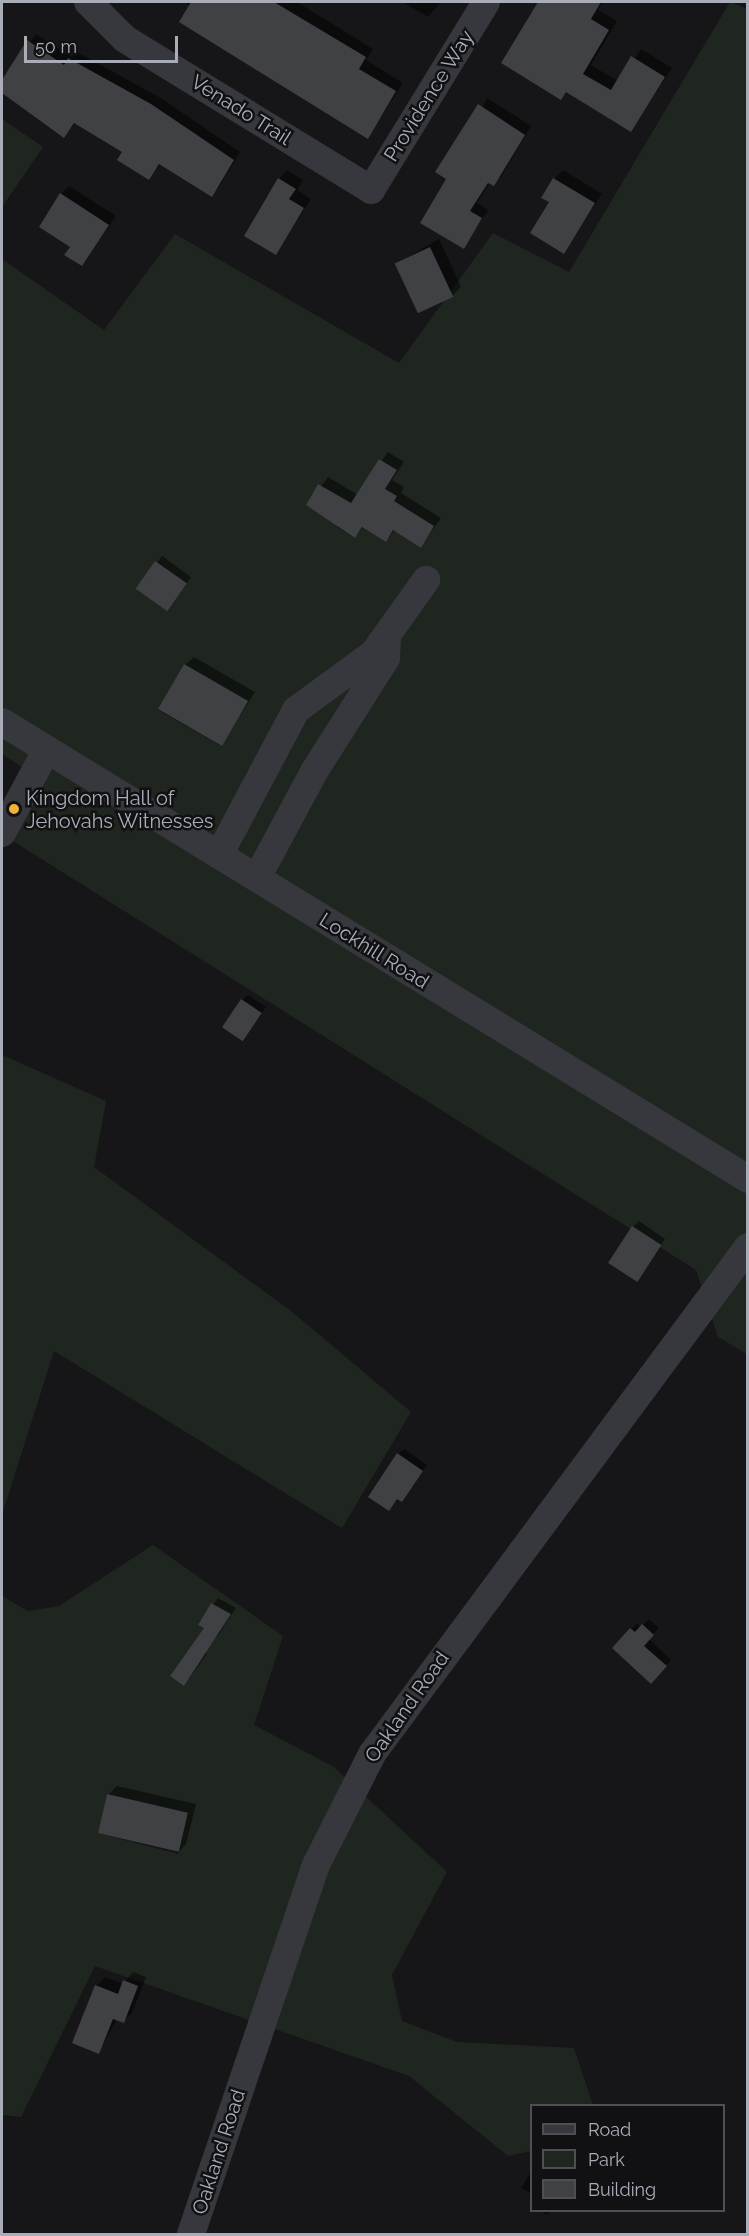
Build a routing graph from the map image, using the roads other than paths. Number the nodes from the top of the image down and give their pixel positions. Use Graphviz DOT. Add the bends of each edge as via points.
graph roads {
  1 [pos="88,2"];
  2 [pos="486,2"];
  3 [pos="371,190"];
  4 [pos="426,580"];
  5 [pos="387,637"];
  6 [pos="2,722"];
  7 [pos="47,749"];
  8 [pos="12,792"];
  9 [pos="2,832"];
  10 [pos="219,855"];
  11 [pos="257,878"];
  12 [pos="747,1179"];
  13 [pos="747,1247"];
  14 [pos="191,2235"];
  1 -- 3 [label="street, Venado Trail" via="125,39"];
  2 -- 3 [label="street, Providence Way"];
  4 -- 5 [label="street"];
  5 -- 10 [label="street" via="374,654 296,710"];
  5 -- 11 [label="street" via="387,658 315,770"];
  6 -- 7 [label="street, Lockhill Road"];
  7 -- 8 [label="street"];
  7 -- 10 [label="street, Lockhill Road"];
  8 -- 9 [label="street"];
  10 -- 11 [label="street, Lockhill Road"];
  11 -- 12 [label="street, Lockhill Road"];
  13 -- 14 [label="street, Oakland Road" via="372,1754 316,1865"];
}
